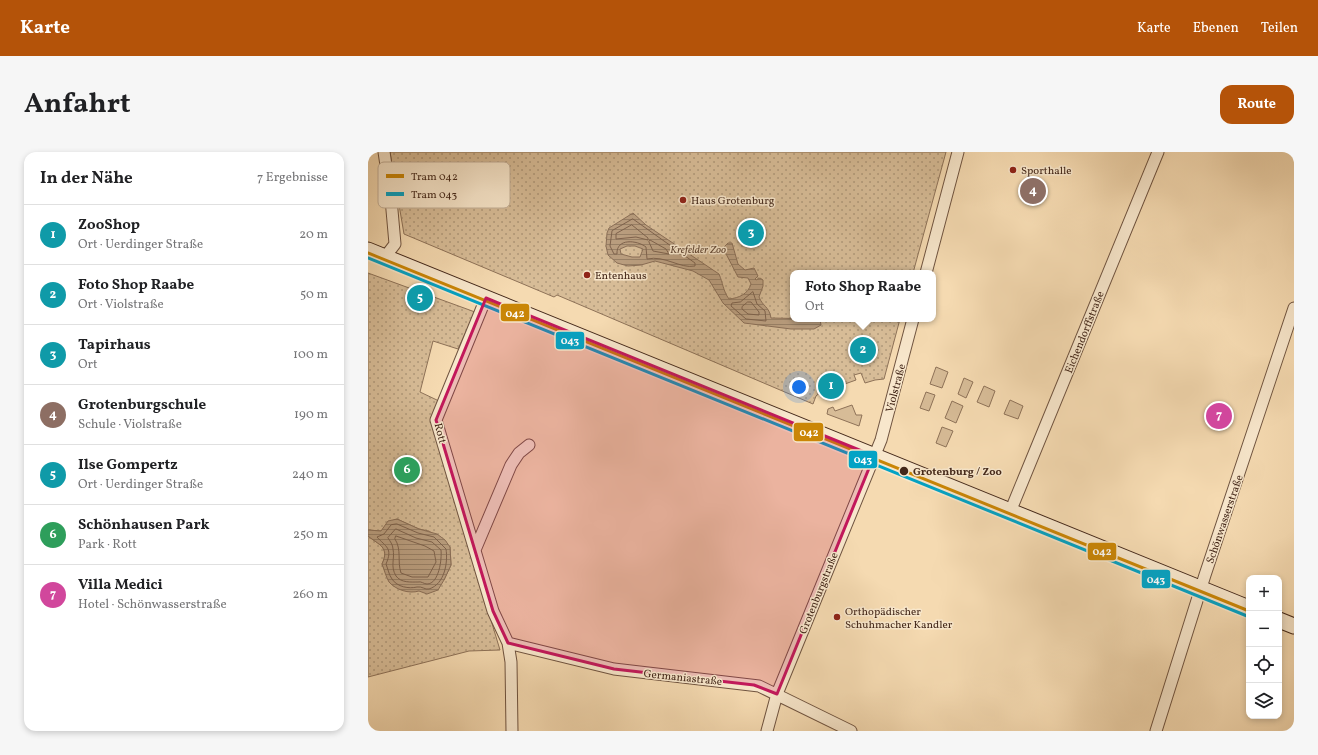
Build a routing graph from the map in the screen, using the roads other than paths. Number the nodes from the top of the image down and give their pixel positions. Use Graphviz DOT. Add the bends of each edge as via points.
graph roads {
  1 [pos="384,152"];
  2 [pos="958,152"];
  3 [pos="1158,152"];
  4 [pos="386,162"];
  5 [pos="393,208"];
  6 [pos="368,250"];
  7 [pos="385,257"];
  8 [pos="927,270"];
  9 [pos="486,298"];
  10 [pos="1294,308"];
  11 [pos="912,322"];
  12 [pos="529,445"];
  13 [pos="874,456"];
  14 [pos="1010,512"];
  15 [pos="474,550"];
  16 [pos="1200,588"];
  17 [pos="1246,607"];
  18 [pos="1282,621"];
  19 [pos="1294,626"];
  20 [pos="508,642"];
  21 [pos="777,694"];
  22 [pos="512,731"];
  23 [pos="767,731"];
  24 [pos="851,731"];
  25 [pos="1156,731"];
  1 -- 4 [label="street"];
  2 -- 8 [label="street"];
  3 -- 14 [label="street, Eichendorffstraße"];
  5 -- 7 [label="street" via="395,244"];
  6 -- 7 [label="main road"];
  7 -- 9 [label="main road"];
  9 -- 13 [label="main road"];
  9 -- 15 [label="street, Rott" via="436,420"];
  10 -- 16 [label="street, Schönwasserstraße"];
  11 -- 13 [label="street, Violstraße"];
  12 -- 15 [label="street" via="511,464"];
  13 -- 14 [label="main road"];
  13 -- 21 [label="street, Grotenburgstraße"];
  14 -- 16 [label="main road"];
  15 -- 20 [label="street, Rott" via="493,611"];
  16 -- 17 [label="main road"];
  16 -- 25 [label="street, Schönwasserstraße"];
  18 -- 19 [label="main road"];
  20 -- 21 [label="street, Germaniastraße" via="614,669 754,685"];
  20 -- 22 [label="street, Rott" via="511,662"];
  21 -- 23 [label="street, Grotenburgstraße"];
  21 -- 24 [label="street, Germaniastraße"];
}
